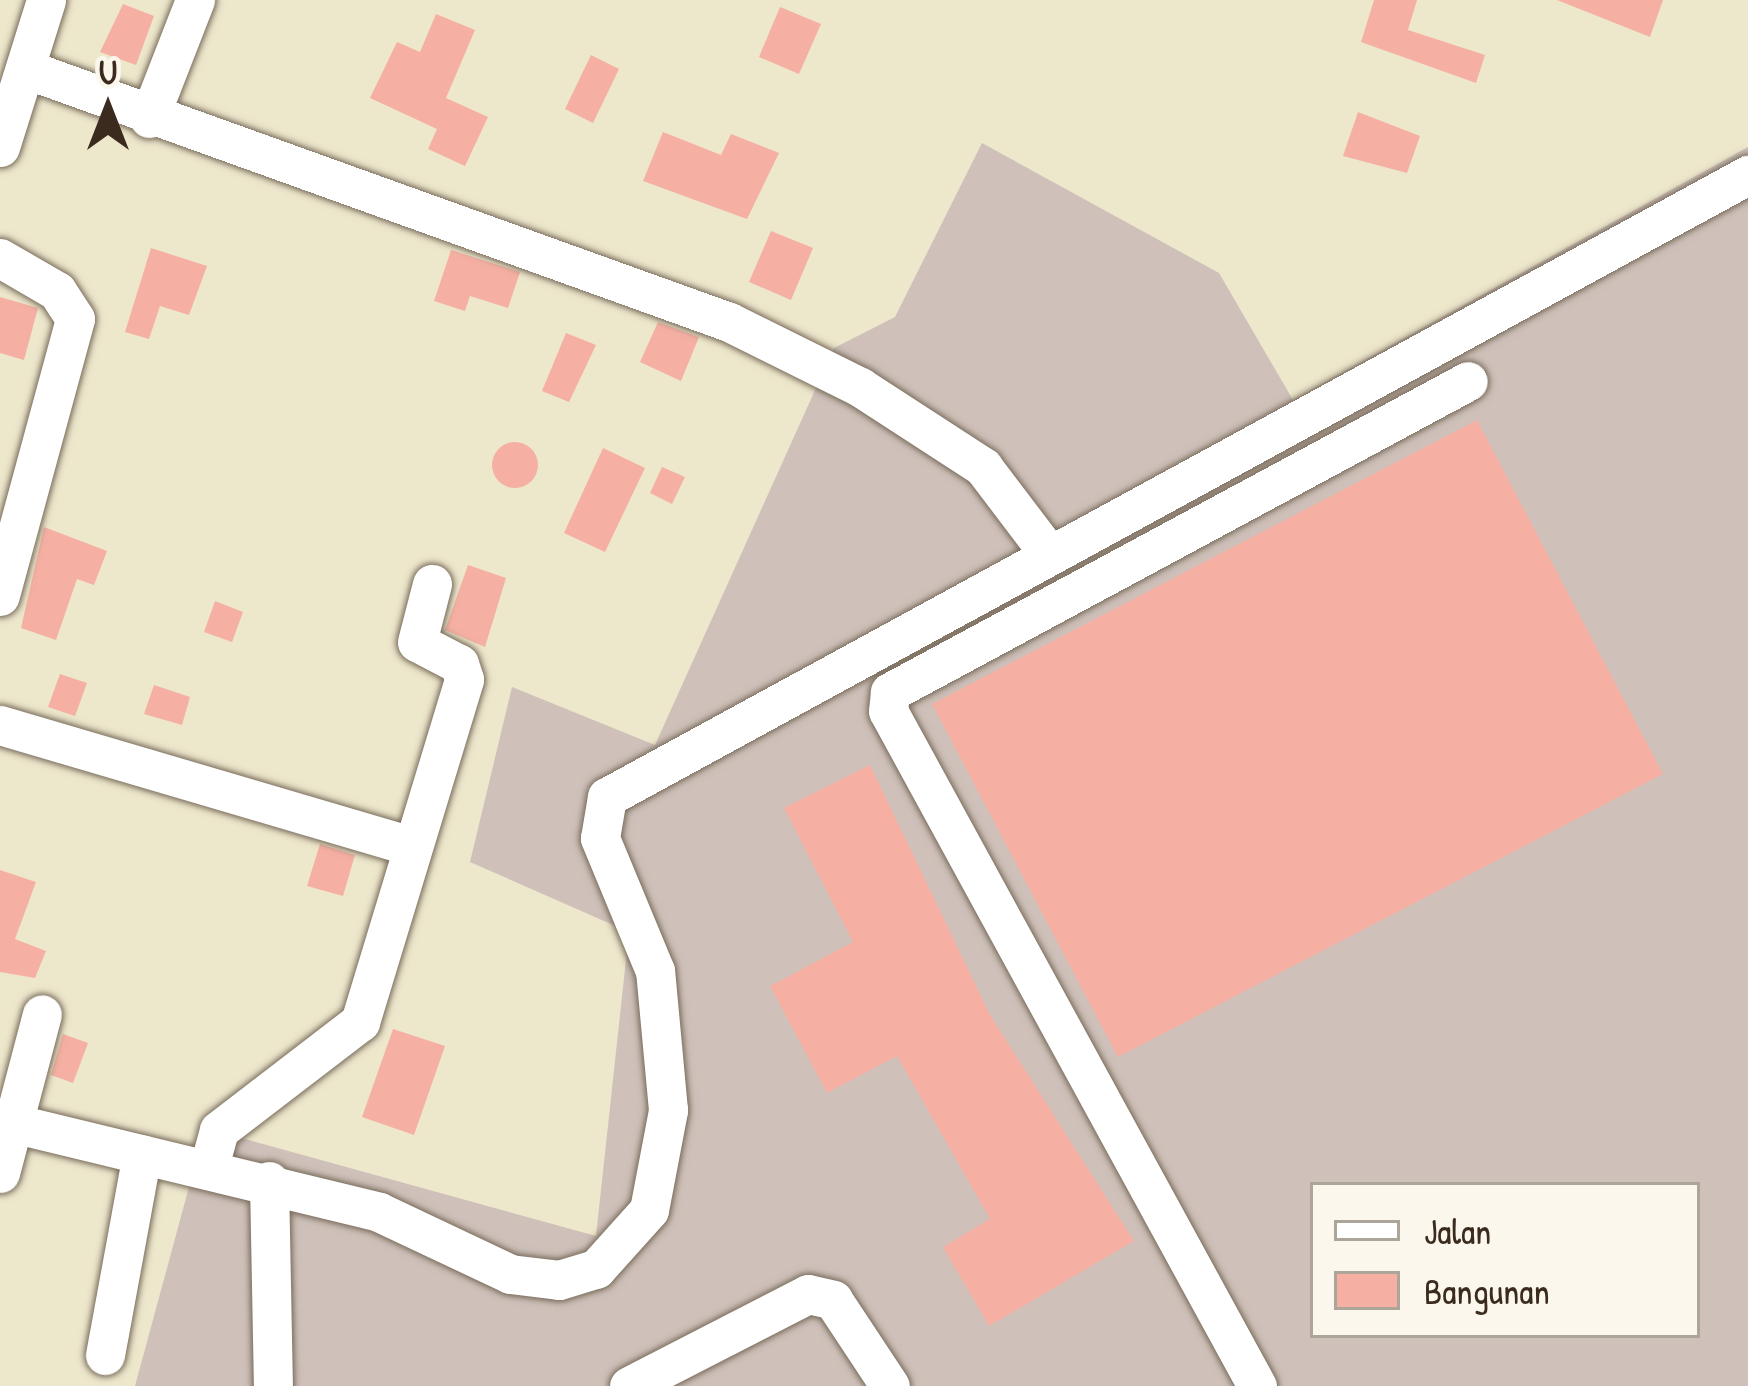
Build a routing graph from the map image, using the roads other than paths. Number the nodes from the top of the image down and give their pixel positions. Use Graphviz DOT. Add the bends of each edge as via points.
graph roads {
  1 [pos="46,0"];
  2 [pos="195,0"];
  3 [pos="26,69"];
  4 [pos="149,118"];
  5 [pos="0,147"];
  6 [pos="1748,175"];
  7 [pos="0,259"];
  8 [pos="1468,381"];
  9 [pos="1049,554"];
  10 [pos="432,584"];
  11 [pos="0,596"];
  12 [pos="0,725"];
  13 [pos="407,845"];
  14 [pos="42,1014"];
  15 [pos="6,1121"];
  16 [pos="142,1154"];
  17 [pos="208,1170"];
  18 [pos="0,1173"];
  19 [pos="269,1181"];
  20 [pos="105,1355"];
  21 [pos="273,1386"];
  22 [pos="629,1386"];
  23 [pos="890,1386"];
  24 [pos="1256,1386"];
  1 -- 3 [label="street"];
  2 -- 4 [label="street"];
  3 -- 4 [label="street"];
  3 -- 5 [label="street"];
  4 -- 9 [label="street" via="729,322 860,387 982,467"];
  6 -- 9 [label="street"];
  7 -- 11 [label="street" via="57,291 75,319"];
  8 -- 24 [label="street" via="890,692 888,711"];
  9 -- 19 [label="street" via="608,797 600,838 656,971 668,1111 649,1210 609,1258 559,1280 511,1274 379,1211"];
  10 -- 13 [label="street" via="417,642 459,664 464,679"];
  12 -- 13 [label="street"];
  13 -- 17 [label="street" via="356,1031 219,1130"];
  14 -- 15 [label="street"];
  15 -- 16 [label="street"];
  15 -- 18 [label="street"];
  16 -- 17 [label="street"];
  16 -- 20 [label="street"];
  17 -- 19 [label="street"];
  19 -- 21 [label="street"];
  22 -- 23 [label="street" via="808,1294 833,1300"];
}
